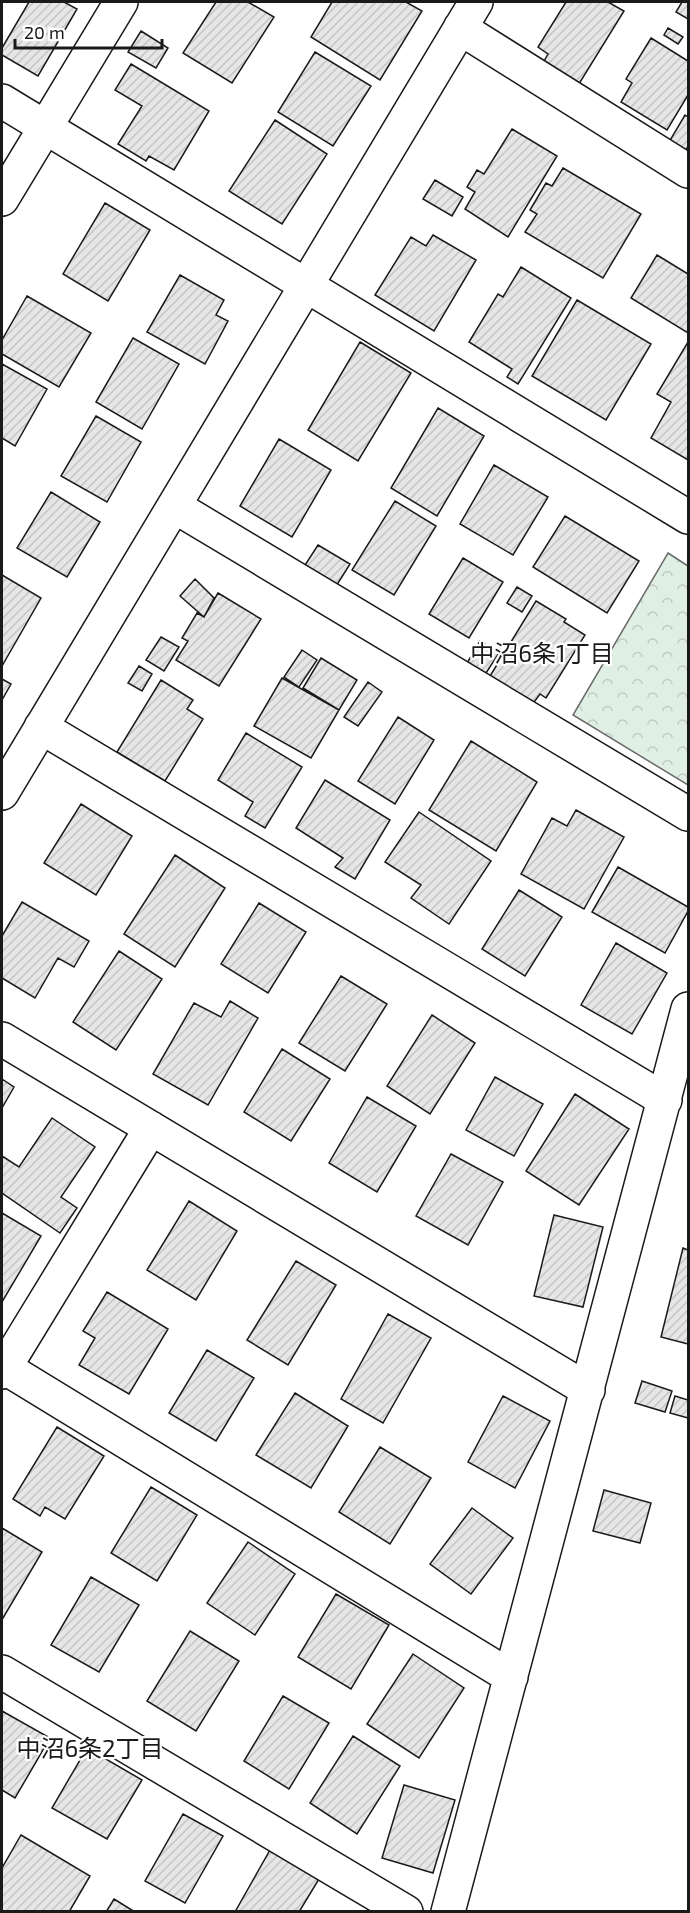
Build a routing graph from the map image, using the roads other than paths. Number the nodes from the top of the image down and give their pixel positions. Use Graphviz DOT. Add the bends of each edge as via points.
graph roads {
  1 [pos="121,2"];
  2 [pos="468,15"];
  3 [pos="2,101"];
  4 [pos="45,127"];
  5 [pos="688,171"];
  6 [pos="2,199"];
  7 [pos="307,284"];
  8 [pos="174,506"];
  9 [pos="688,517"];
  10 [pos="41,727"];
  11 [pos="2,793"];
  12 [pos="688,814"];
  13 [pos="688,1010"];
  14 [pos="2,1039"];
  15 [pos="665,1100"];
  16 [pos="151,1128"];
  17 [pos="3,1369"];
  18 [pos="588,1390"];
  19 [pos="2,1672"];
  20 [pos="511,1677"];
  21 [pos="406,1911"];
  22 [pos="448,1911"];
  1 -- 4 [label="street"];
  2 -- 5 [label="street"];
  2 -- 7 [label="street"];
  3 -- 4 [label="street"];
  4 -- 6 [label="street"];
  4 -- 7 [label="street"];
  7 -- 8 [label="street"];
  7 -- 9 [label="street"];
  8 -- 10 [label="street"];
  8 -- 12 [label="street"];
  10 -- 11 [label="street"];
  10 -- 15 [label="street"];
  13 -- 15 [label="street"];
  14 -- 16 [label="street"];
  15 -- 18 [label="street"];
  16 -- 17 [label="street"];
  16 -- 18 [label="street"];
  17 -- 20 [label="street"];
  18 -- 20 [label="street"];
  19 -- 21 [label="street"];
  20 -- 22 [label="street"];
}
